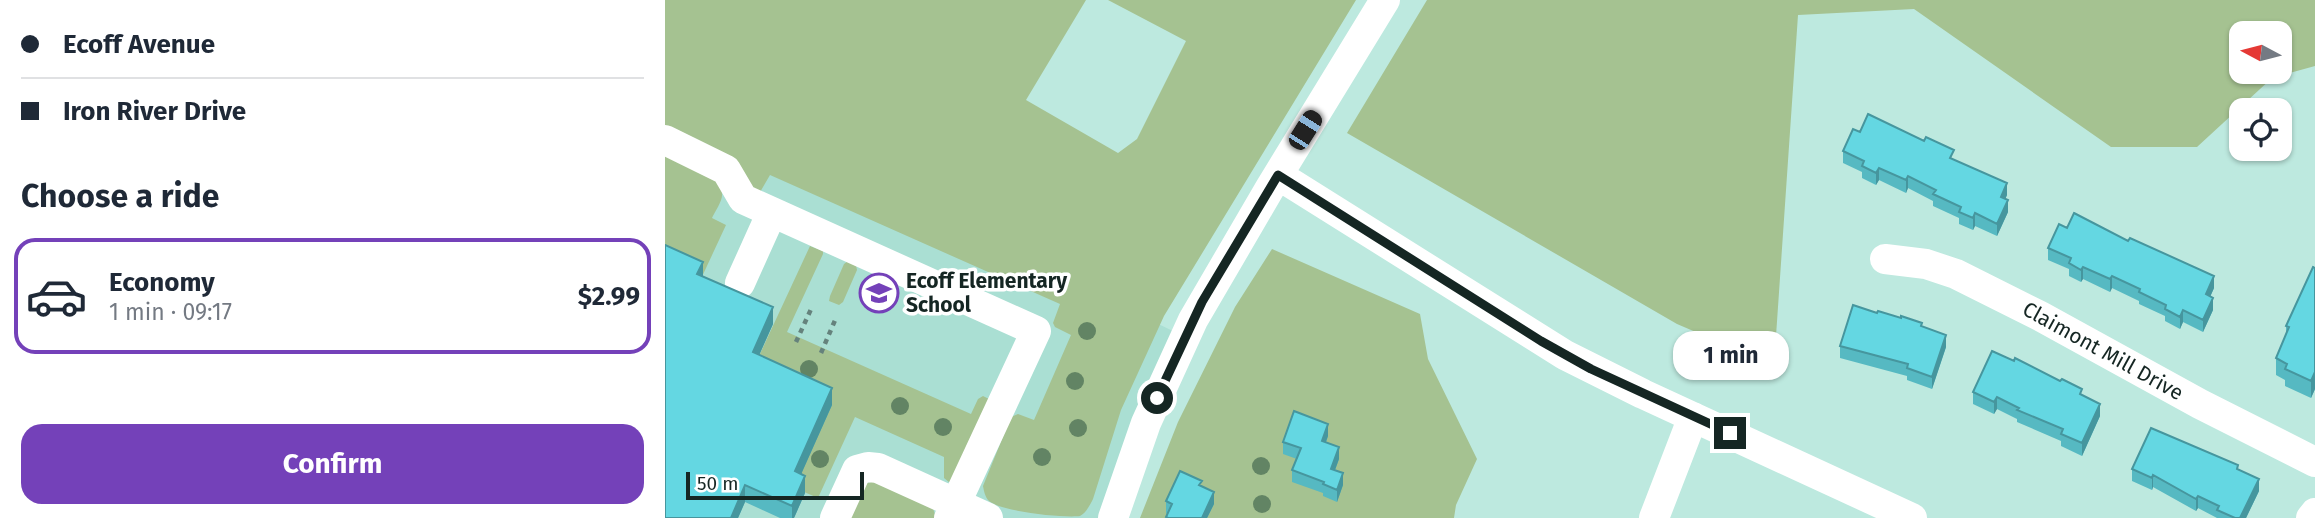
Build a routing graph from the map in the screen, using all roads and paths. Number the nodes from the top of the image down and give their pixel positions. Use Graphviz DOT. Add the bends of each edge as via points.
graph roads {
  1 [pos="1385,0"];
  2 [pos="665,139"];
  3 [pos="1278,175"];
  4 [pos="772,212"];
  5 [pos="1885,259"];
  6 [pos="740,283"];
  7 [pos="811,307"];
  8 [pos="836,318"];
  9 [pos="796,342"];
  10 [pos="821,353"];
  11 [pos="1693,417"];
  12 [pos="2315,462"];
  13 [pos="952,511"];
  14 [pos="2315,513"];
  15 [pos="835,518"];
  16 [pos="988,518"];
  17 [pos="1113,518"];
  18 [pos="1654,518"];
  19 [pos="1912,518"];
  20 [pos="2311,518"];
  1 -- 3 [label="street"];
  2 -- 4 [label="street" via="726,170 743,199"];
  3 -- 11 [label="street" via="1541,341"];
  3 -- 17 [label="street" via="1177,351"];
  4 -- 6 [label="street"];
  4 -- 13 [label="street" via="1036,331"];
  5 -- 12 [label="street, Claimont Mill Drive" via="1926,264 1956,274"];
  7 -- 9 [label="path"];
  8 -- 10 [label="path"];
  11 -- 18 [label="street"];
  11 -- 19 [label="street"];
  13 -- 15 [label="street" via="878,468 868,467 857,470"];
  13 -- 16 [label="street"];
  14 -- 20 [label="street"];
}
